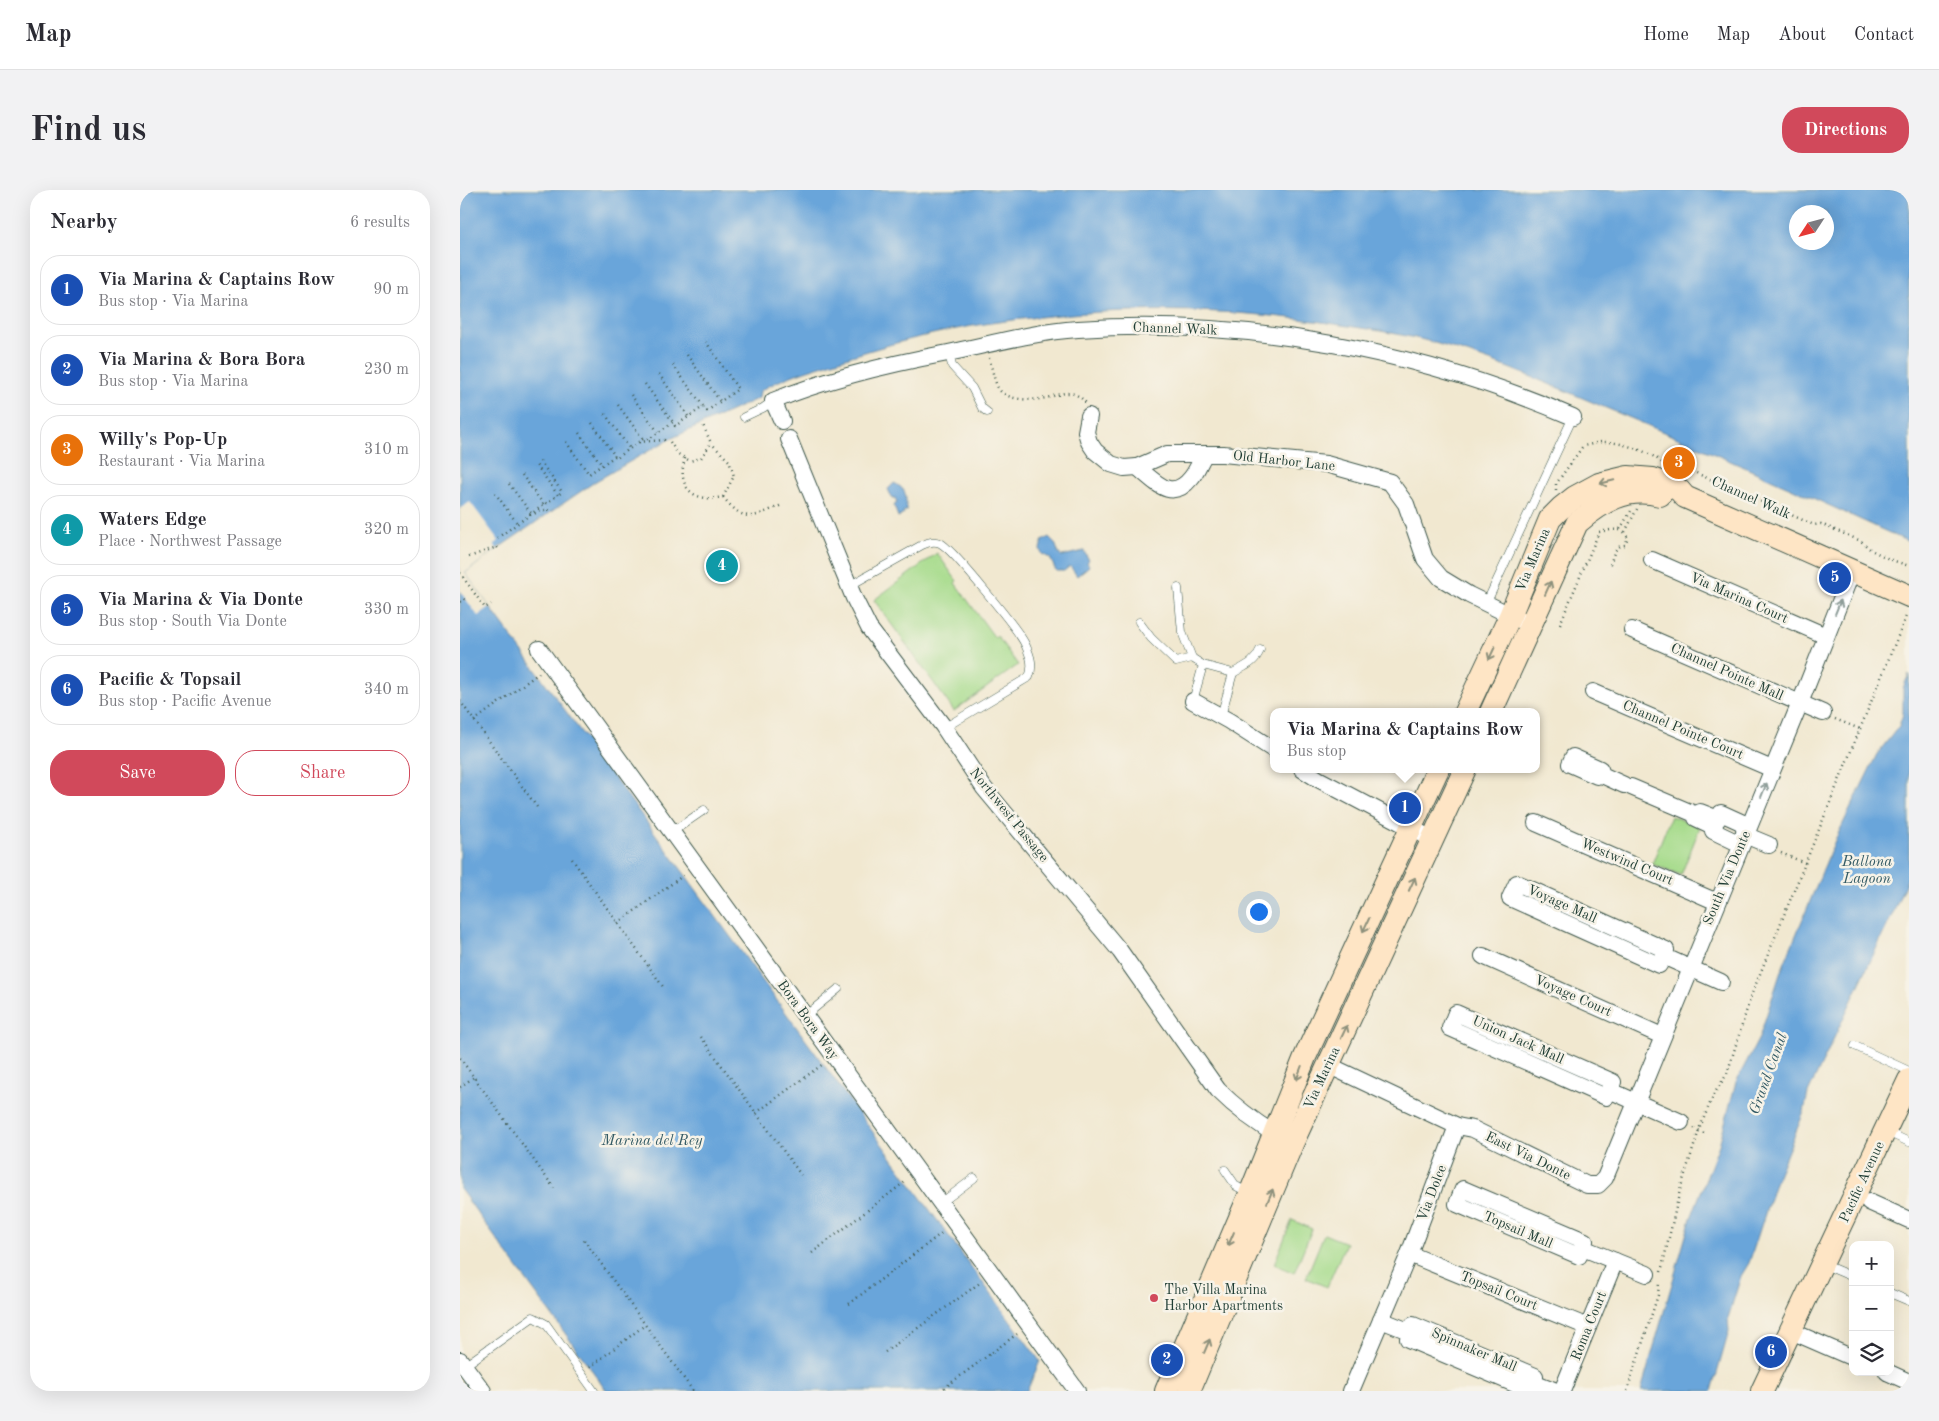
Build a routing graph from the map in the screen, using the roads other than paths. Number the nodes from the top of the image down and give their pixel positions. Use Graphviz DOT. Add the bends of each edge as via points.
graph roads {
  1 [pos="949,352"];
  2 [pos="774,401"];
  3 [pos="987,412"];
  4 [pos="1089,416"];
  5 [pos="744,417"];
  6 [pos="1573,417"];
  7 [pos="782,421"];
  8 [pos="789,439"];
  9 [pos="1204,454"];
  10 [pos="1137,467"];
  11 [pos="1685,497"];
  12 [pos="1652,560"];
  13 [pos="1852,569"];
  14 [pos="849,586"];
  15 [pos="1178,588"];
  16 [pos="1909,596"];
  17 [pos="1486,604"];
  18 [pos="1510,616"];
  19 [pos="1139,622"];
  20 [pos="1531,625"];
  21 [pos="1632,630"];
  22 [pos="1826,636"];
  23 [pos="539,649"];
  24 [pos="1260,650"];
  25 [pos="1192,658"];
  26 [pos="1203,665"];
  27 [pos="1233,673"];
  28 [pos="1592,692"];
  29 [pos="1193,701"];
  30 [pos="1800,703"];
  31 [pos="1467,708"];
  32 [pos="1493,708"];
  33 [pos="1823,713"];
  34 [pos="1221,716"];
  35 [pos="944,728"];
  36 [pos="1270,747"];
  37 [pos="1772,769"];
  38 [pos="1308,773"];
  39 [pos="1436,773"];
  40 [pos="1463,773"];
  41 [pos="1602,775"];
  42 [pos="704,810"];
  43 [pos="1536,823"];
  44 [pos="1410,828"];
  45 [pos="672,832"];
  46 [pos="1745,835"];
  47 [pos="1432,839"];
  48 [pos="1769,845"];
  49 [pos="1717,902"];
  50 [pos="1483,956"];
  51 [pos="1663,956"];
  52 [pos="1690,968"];
  53 [pos="1721,982"];
  54 [pos="838,989"];
  55 [pos="805,1016"];
  56 [pos="1662,1036"];
  57 [pos="1855,1046"];
  58 [pos="1328,1065"];
  59 [pos="1909,1072"];
  60 [pos="1909,1080"];
  61 [pos="1609,1090"];
  62 [pos="1636,1102"];
  63 [pos="1681,1122"];
  64 [pos="1457,1126"];
  65 [pos="1885,1131"];
  66 [pos="1284,1139"];
  67 [pos="1909,1142"];
  68 [pos="1224,1170"];
  69 [pos="974,1178"];
  70 [pos="1598,1185"];
  71 [pos="1435,1187"];
  72 [pos="1250,1194"];
  73 [pos="1869,1202"];
  74 [pos="940,1203"];
  75 [pos="1909,1220"];
  76 [pos="1409,1254"];
  77 [pos="1615,1261"];
  78 [pos="1823,1264"];
  79 [pos="1647,1274"];
  80 [pos="1849,1275"];
  81 [pos="1894,1295"];
  82 [pos="1909,1302"];
  83 [pos="1381,1320"];
  84 [pos="1588,1327"];
  85 [pos="1791,1331"];
  86 [pos="1849,1356"];
  87 [pos="1178,1364"];
  88 [pos="462,1365"];
  89 [pos="1894,1375"];
  90 [pos="1909,1382"];
  91 [pos="1354,1390"];
  92 [pos="483,1391"];
  93 [pos="594,1391"];
  94 [pos="1076,1391"];
  95 [pos="1166,1391"];
  96 [pos="1188,1391"];
  97 [pos="1556,1391"];
  98 [pos="1562,1391"];
  99 [pos="1762,1391"];
  1 -- 2 [label="street, Channel Walk" via="804,388"];
  1 -- 3 [label="lane" via="952,366 972,388"];
  1 -- 6 [label="street, Channel Walk" via="1076,330 1141,327 1247,332 1300,338 1424,364"];
  2 -- 5 [label="lane"];
  2 -- 7 [label="street"];
  4 -- 10 [label="street, Old Harbor Lane" via="1086,432 1095,451 1111,464"];
  6 -- 17 [label="lane"];
  8 -- 14 [label="street, Northwest Passage"];
  9 -- 10 [label="street, Old Harbor Lane" via="1168,454"];
  9 -- 10 [label="street" via="1192,477 1174,490 1164,488"];
  9 -- 17 [label="street, Old Harbor Lane" via="1326,464 1390,482 1406,504 1425,559 1441,578"];
  11 -- 13 [label="street, Via Marina"];
  11 -- 18 [label="street, Via Marina, one-way" via="1664,483 1628,477 1599,484 1575,497 1550,518"];
  20 -- 11 [label="street, Via Marina, one-way" via="1577,523 1594,509 1622,494 1648,492 1676,499"];
  12 -- 22 [label="street, Via Marina Court"];
  13 -- 16 [label="street, Via Marina"];
  22 -- 13 [label="street, South Via Donte, one-way"];
  14 -- 35 [label="street, Northwest Passage" via="869,628"];
  14 -- 35 [label="lane" via="922,545 931,541 941,544 957,558 1024,642 1031,661 1029,677"];
  15 -- 25 [label="lane" via="1182,632"];
  17 -- 18 [label="street, Old Harbor Lane"];
  18 -- 20 [label="street, Old Harbor Lane"];
  18 -- 31 [label="street, Via Marina, one-way"];
  19 -- 25 [label="lane" via="1176,662"];
  20 -- 32 [label="street, Via Marina"];
  21 -- 30 [label="street, Channel Pointe Mall"];
  22 -- 30 [label="street, South Via Donte"];
  23 -- 45 [label="street, Bora Bora Way"];
  24 -- 27 [label="lane" via="1253,662"];
  25 -- 26 [label="lane"];
  26 -- 27 [label="lane"];
  26 -- 29 [label="lane"];
  27 -- 34 [label="lane"];
  28 -- 37 [label="street, Channel Pointe Court"];
  29 -- 34 [label="street"];
  30 -- 33 [label="street, Channel Pointe Mall"];
  30 -- 37 [label="street, South Via Donte"];
  34 -- 36 [label="street"];
  35 -- 66 [label="street, Northwest Passage" via="984,788 1120,951 1218,1090 1251,1120"];
  46 -- 37 [label="street, South Via Donte, one-way"];
  38 -- 44 [label="street"];
  39 -- 44 [label="street, Via Marina"];
  40 -- 47 [label="street, Via Marina"];
  41 -- 46 [label="street" via="1697,815 1696,818 1715,827 1713,831 1736,842"];
  42 -- 45 [label="lane"];
  43 -- 49 [label="street, Westwind Court"];
  44 -- 47 [label="street"];
  44 -- 66 [label="street, Via Marina, one-way" via="1305,1058"];
  45 -- 55 [label="street, Bora Bora Way"];
  46 -- 48 [label="street"];
  46 -- 49 [label="street, South Via Donte"];
  58 -- 47 [label="street, Via Marina, one-way"];
  49 -- 52 [label="street, South Via Donte"];
  50 -- 56 [label="street, Voyage Court"];
  51 -- 51 [label="street, Voyage Mall" via="1659,965 1510,898 1517,883 1666,950"];
  51 -- 52 [label="street, Voyage Mall"];
  52 -- 53 [label="street, Voyage Mall"];
  52 -- 56 [label="street, South Via Donte"];
  54 -- 55 [label="lane"];
  55 -- 74 [label="street, Bora Bora Way"];
  56 -- 62 [label="street, South Via Donte"];
  57 -- 59 [label="lane"];
  58 -- 64 [label="street"];
  58 -- 66 [label="street, Via Marina"];
  60 -- 65 [label="street, Pacific Avenue"];
  61 -- 61 [label="street, Union Jack Mall" via="1606,1097 1450,1028 1456,1013 1613,1082"];
  61 -- 62 [label="street, Union Jack Mall"];
  62 -- 63 [label="street, Union Jack Mall"];
  62 -- 70 [label="street, South Via Donte" via="1605,1178"];
  64 -- 70 [label="street, East Via Donte" via="1473,1129 1587,1185"];
  64 -- 71 [label="street, Via Dolce"];
  65 -- 67 [label="lane"];
  65 -- 78 [label="street, Pacific Avenue"];
  66 -- 72 [label="street, Via Marina"];
  96 -- 66 [label="street, Via Marina, one-way"];
  68 -- 72 [label="lane" via="1236,1186"];
  69 -- 74 [label="lane"];
  71 -- 76 [label="street, Via Dolce"];
  71 -- 77 [label="street, Topsail Mall" via="1460,1196 1463,1189 1586,1241 1583,1248"];
  72 -- 87 [label="street, Via Marina, one-way"];
  73 -- 75 [label="street"];
  74 -- 94 [label="street, Bora Bora Way"];
  76 -- 83 [label="street, Via Dolce"];
  76 -- 84 [label="street, Topsail Court"];
  77 -- 79 [label="street, Topsail Mall"];
  77 -- 84 [label="street, Roma Court"];
  78 -- 80 [label="lane"];
  78 -- 85 [label="street, Pacific Avenue"];
  81 -- 82 [label="lane"];
  83 -- 91 [label="street, Via Dolce"];
  83 -- 97 [label="street, Spinnaker Mall" via="1411,1332 1408,1339 1529,1390 1533,1382"];
  84 -- 98 [label="street, Roma Court"];
  85 -- 86 [label="street"];
  85 -- 99 [label="street, Pacific Avenue"];
  87 -- 95 [label="street, Via Marina"];
  87 -- 96 [label="street" via="1177,1382"];
  88 -- 92 [label="street"];
  88 -- 93 [label="lane" via="533,1317 546,1324"];
  89 -- 90 [label="street"];
}
